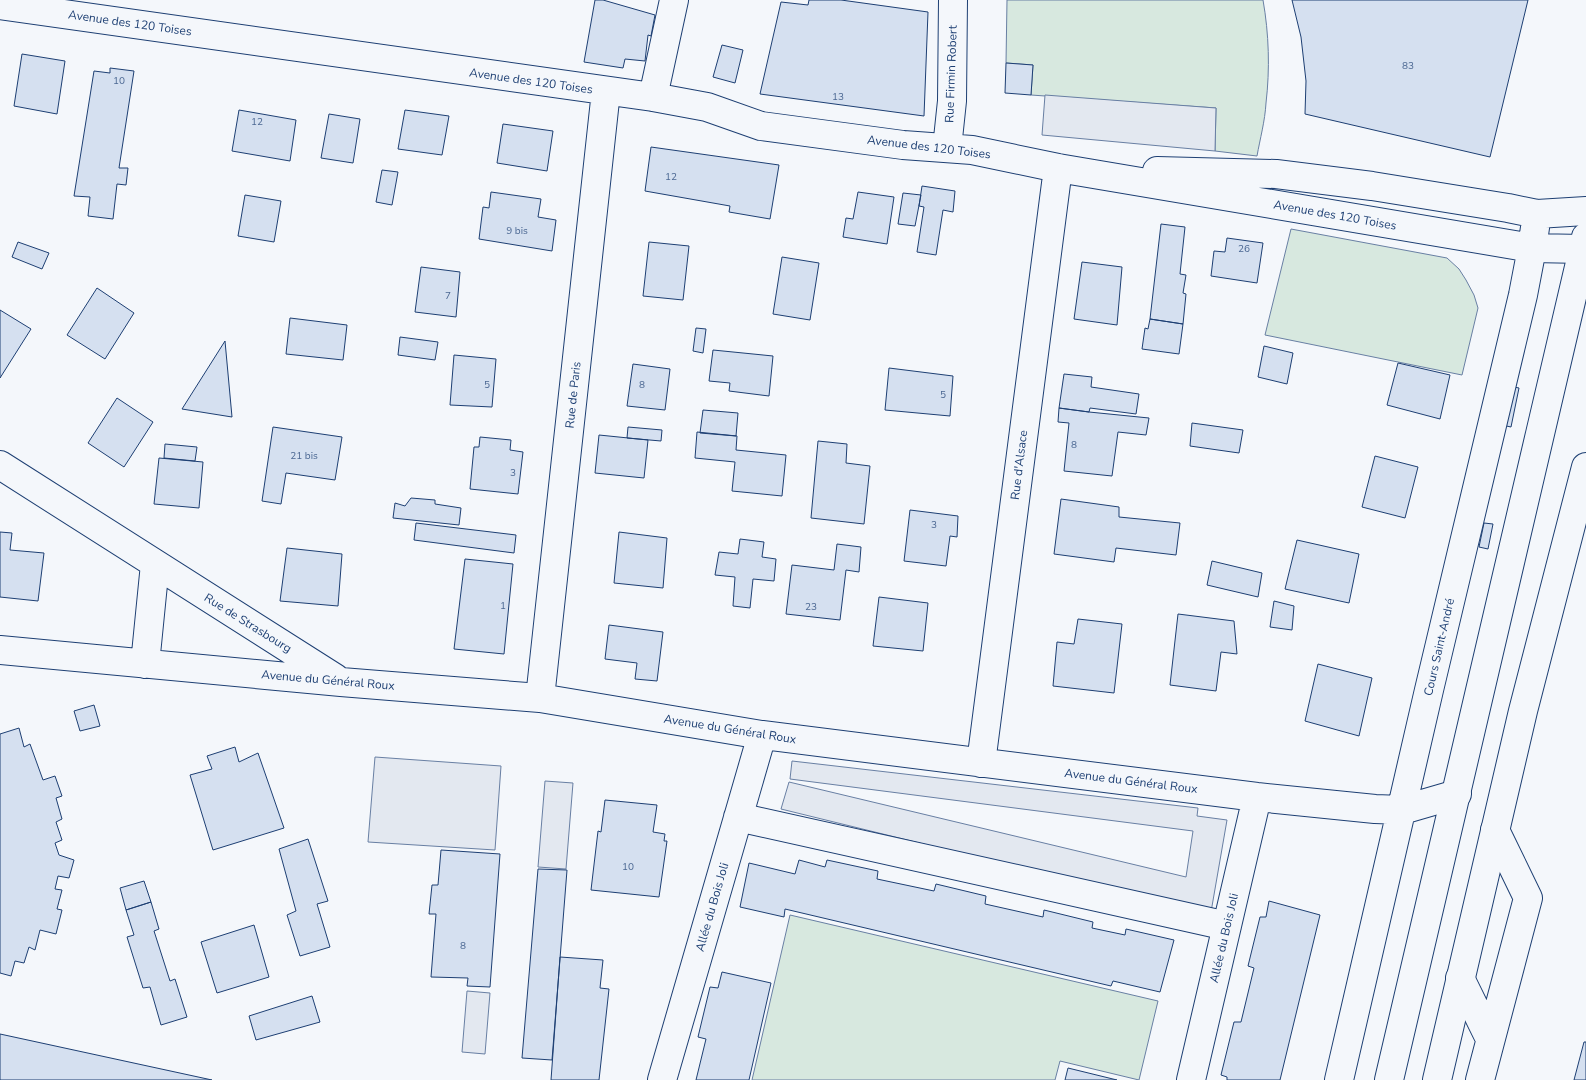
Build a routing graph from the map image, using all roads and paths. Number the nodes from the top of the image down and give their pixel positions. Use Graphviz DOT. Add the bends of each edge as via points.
graph roads {
  1 [pos="674,0"];
  2 [pos="953,0"];
  3 [pos="0,5"];
  4 [pos="606,91"];
  5 [pos="652,97"];
  6 [pos="947,148"];
  7 [pos="1058,168"];
  8 [pos="1586,212"];
  9 [pos="1537,214"];
  10 [pos="1585,245"];
  11 [pos="1532,248"];
  12 [pos="0,465"];
  13 [pos="1586,467"];
  14 [pos="155,564"];
  15 [pos="0,650"];
  16 [pos="145,664"];
  17 [pos="341,682"];
  18 [pos="540,698"];
  19 [pos="762,734"];
  20 [pos="981,763"];
  21 [pos="1456,794"];
  22 [pos="1257,797"];
  23 [pos="1402,810"];
  24 [pos="738,817"];
  25 [pos="1495,830"];
  26 [pos="1227,926"];
  27 [pos="1460,978"];
  28 [pos="1490,1039"];
  29 [pos="662,1080"];
  30 [pos="1191,1080"];
  31 [pos="1339,1080"];
  32 [pos="1389,1080"];
  33 [pos="1437,1080"];
  34 [pos="1480,1080"];
  1 -- 5 [label="street"];
  2 -- 6 [label="street, Rue Firmin Robert" via="952,101"];
  3 -- 4 [label="street, Avenue des 120 Toises"];
  4 -- 5 [label="street, Avenue des 120 Toises"];
  4 -- 18 [label="street, Rue de Paris"];
  5 -- 6 [label="street, Avenue des 120 Toises" via="708,107 761,126"];
  6 -- 7 [label="street, Avenue des 120 Toises"];
  7 -- 9 [label="street, Avenue des 120 Toises" via="1276,174 1372,186"];
  7 -- 11 [label="street, Avenue des 120 Toises"];
  7 -- 20 [label="street, Rue d'Alsace"];
  8 -- 9 [label="street, Avenue des 120 Toises"];
  9 -- 11 [label="street, Cours Saint-André"];
  10 -- 11 [label="street, Avenue des 120 Toises"];
  10 -- 21 [label="street"];
  11 -- 23 [label="street, Cours Saint-André"];
  12 -- 14 [label="street, Rue de Strasbourg"];
  13 -- 25 [label="street"];
  14 -- 16 [label="street"];
  14 -- 17 [label="street, Rue de Strasbourg"];
  15 -- 16 [label="street, Avenue du Général Roux"];
  16 -- 17 [label="street, Avenue du Général Roux"];
  17 -- 18 [label="street, Avenue du Général Roux"];
  18 -- 19 [label="street, Avenue du Général Roux"];
  19 -- 20 [label="street, Avenue du Général Roux"];
  19 -- 24 [label="street, Allée du Bois Joli"];
  20 -- 22 [label="street, Avenue du Général Roux"];
  21 -- 23 [label="street, Avenue du Général Roux"];
  21 -- 32 [label="street"];
  22 -- 23 [label="street, Avenue du Général Roux"];
  22 -- 26 [label="street, Allée du Bois Joli"];
  23 -- 31 [label="street, Cours Saint-André"];
  24 -- 26 [label="street"];
  24 -- 29 [label="street, Allée du Bois Joli"];
  25 -- 27 [label="street"];
  25 -- 28 [label="street" via="1528,898"];
  26 -- 30 [label="street, Allée du Bois Joli"];
  27 -- 28 [label="street"];
  27 -- 33 [label="street"];
  28 -- 34 [label="street"];
}
